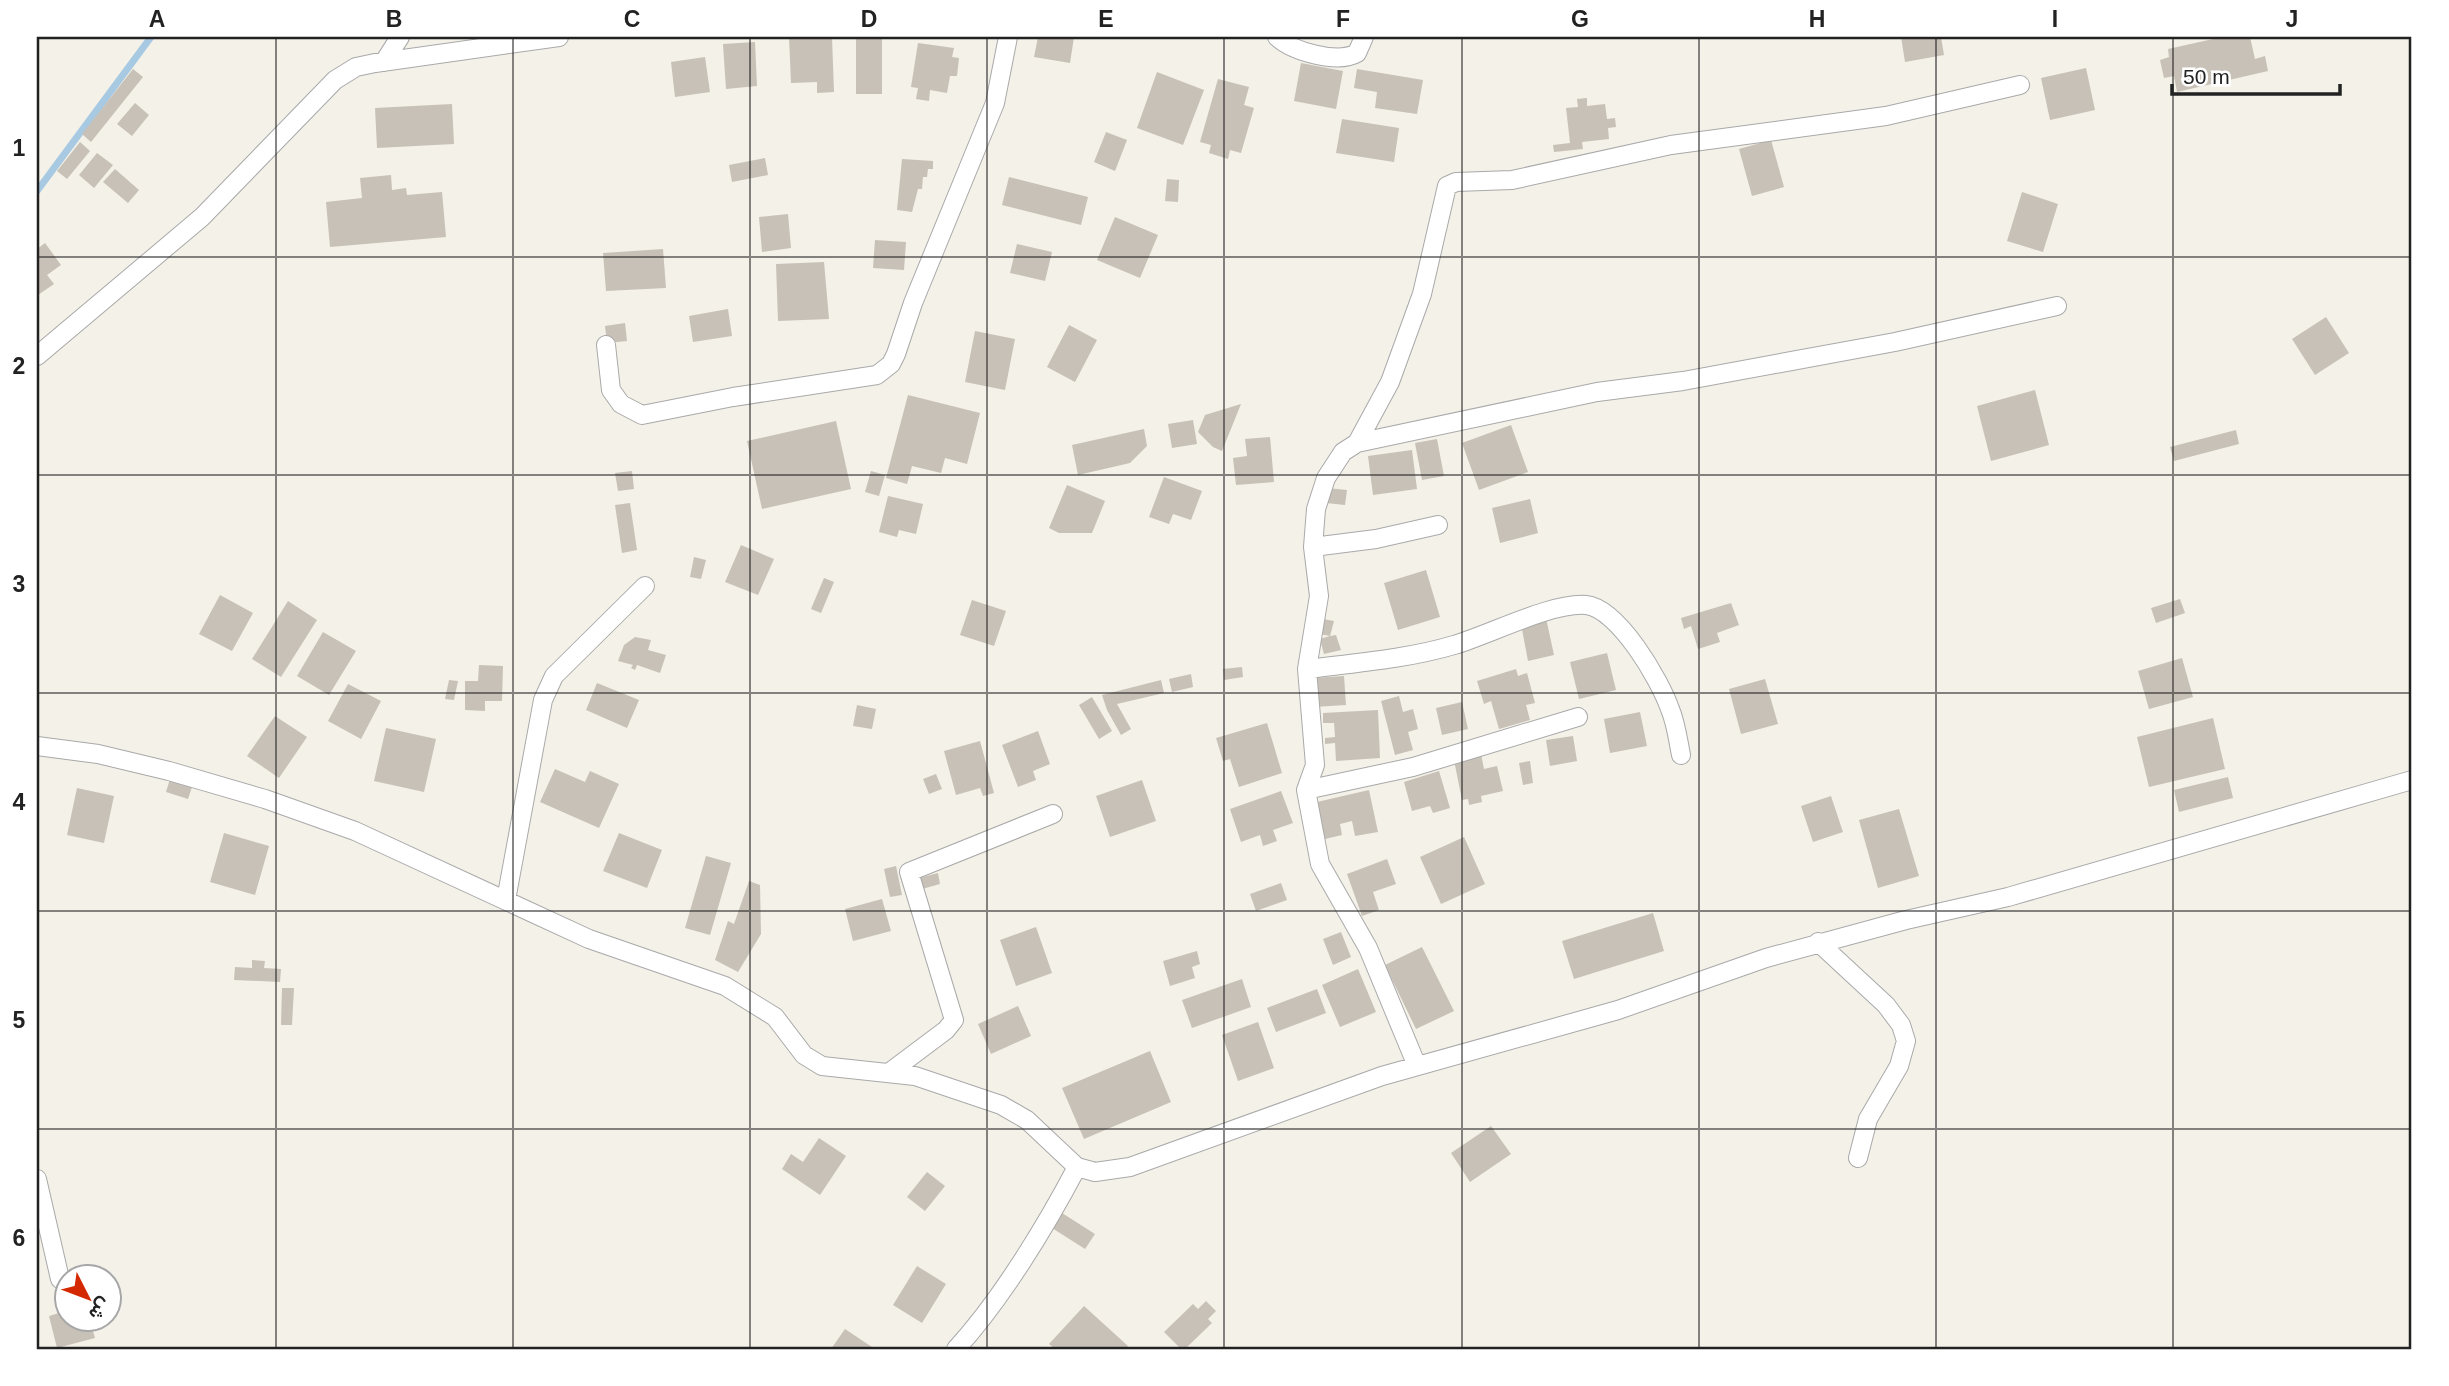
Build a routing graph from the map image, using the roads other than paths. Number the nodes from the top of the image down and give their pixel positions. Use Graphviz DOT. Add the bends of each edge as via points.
graph roads {
  1 [pos="400,37"];
  2 [pos="559,37"];
  3 [pos="1008,37"];
  4 [pos="1277,37"];
  5 [pos="1364,37"];
  6 [pos="384,62"];
  7 [pos="2020,85"];
  8 [pos="2057,306"];
  9 [pos="606,345"];
  10 [pos="37,356"];
  11 [pos="1357,443"];
  12 [pos="1438,525"];
  13 [pos="1313,547"];
  14 [pos="645,586"];
  15 [pos="1307,669"];
  16 [pos="1578,717"];
  17 [pos="37,746"];
  18 [pos="1681,755"];
  19 [pos="2412,780"];
  20 [pos="1306,790"];
  21 [pos="1053,814"];
  22 [pos="506,900"];
  23 [pos="1818,942"];
  24 [pos="1417,1066"];
  25 [pos="890,1073"];
  26 [pos="1858,1158"];
  27 [pos="1077,1167"];
  28 [pos="37,1179"];
  29 [pos="57,1264"];
  30 [pos="956,1349"];
  1 -- 6 [label="street"];
  2 -- 6 [label="street"];
  3 -- 9 [label="street" via="995,103 896,354 877,376 642,415 621,404 611,390"];
  4 -- 5 [label="street" via="1313,53 1346,59 1357,53"];
  6 -- 10 [label="street" via="356,67 335,80 202,217"];
  7 -- 11 [label="street" via="1886,116 1671,145 1512,180 1447,186 1422,294 1390,382"];
  8 -- 11 [label="street" via="1895,342 1597,392"];
  11 -- 13 [label="street" via="1343,452 1326,478"];
  12 -- 13 [label="street"];
  13 -- 15 [label="street" via="1319,596"];
  14 -- 22 [label="street" via="554,676 543,701"];
  15 -- 18 [label="street" via="1452,646 1522,621 1588,605 1608,614 1659,682"];
  15 -- 20 [label="street" via="1315,765"];
  16 -- 20 [label="street" via="1413,768"];
  17 -- 22 [label="street" via="98,754 265,799 355,831"];
  19 -- 23 [label="street" via="2008,897"];
  20 -- 24 [label="street" via="1320,863 1368,948"];
  21 -- 25 [label="street" via="909,872 954,1020"];
  22 -- 25 [label="street" via="589,939 748,998 775,1017 804,1055 822,1066"];
  23 -- 24 [label="street" via="1618,1010"];
  23 -- 26 [label="street" via="1886,1005 1906,1041 1899,1066 1868,1119"];
  24 -- 27 [label="street" via="1130,1167 1095,1172"];
  25 -- 27 [label="street" via="915,1076 1001,1105 1027,1120"];
  27 -- 30 [label="street" via="1007,1281"];
  28 -- 29 [label="street"];
}
